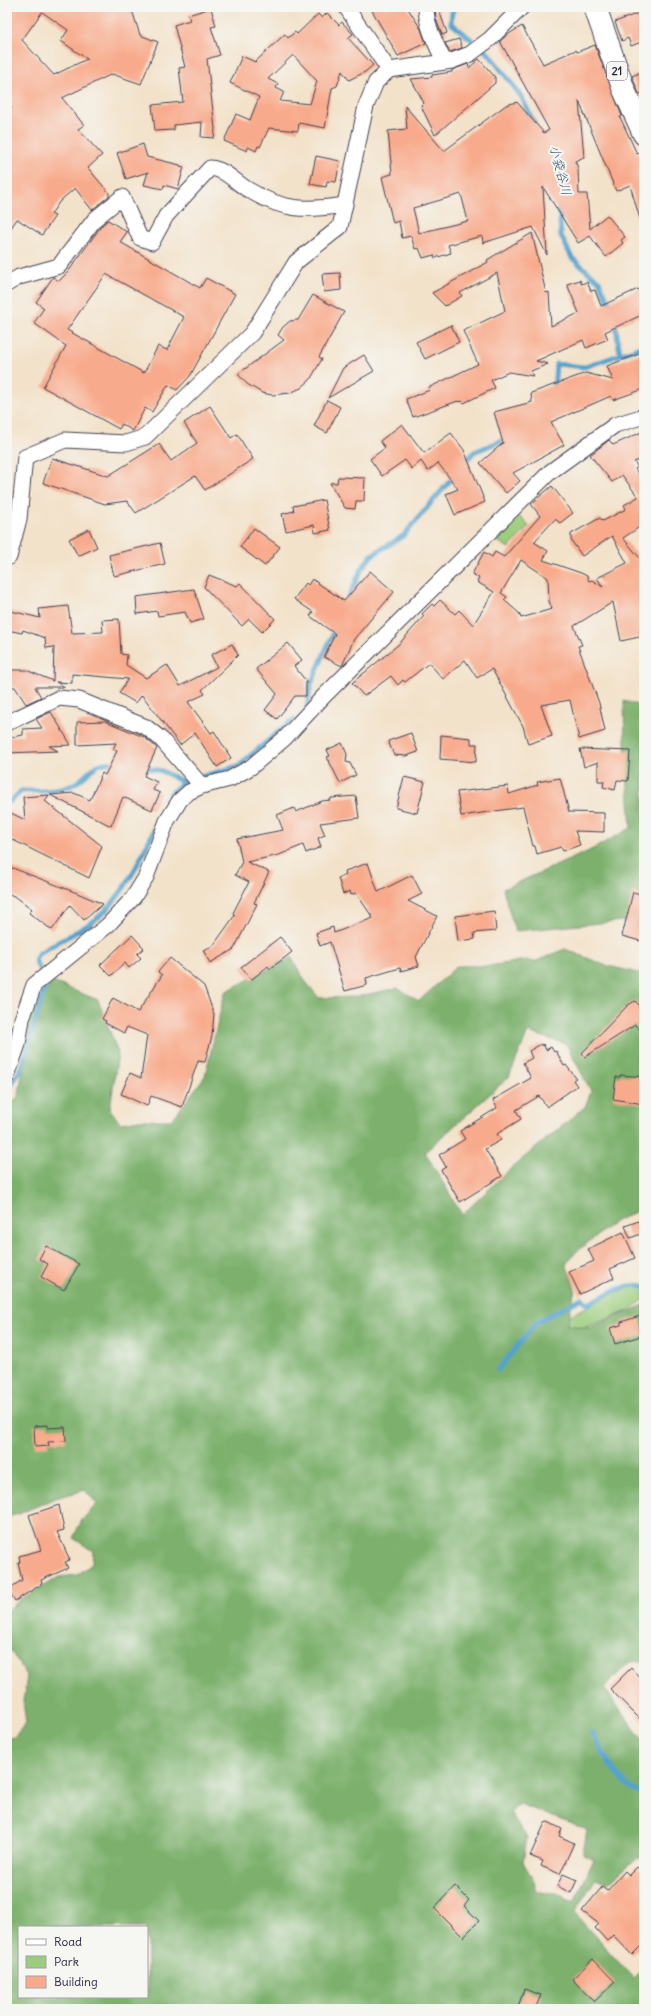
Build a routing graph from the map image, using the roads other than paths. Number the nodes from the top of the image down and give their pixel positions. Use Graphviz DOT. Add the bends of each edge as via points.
graph roads {
  1 [pos="346,7"];
  2 [pos="426,7"];
  3 [pos="522,7"];
  4 [pos="595,7"];
  5 [pos="444,61"];
  6 [pos="389,70"];
  7 [pos="644,134"];
  8 [pos="345,205"];
  9 [pos="7,284"];
  10 [pos="644,416"];
  11 [pos="9,557"];
  12 [pos="7,723"];
  13 [pos="202,786"];
  14 [pos="7,1076"];
  1 -- 6 [label="street"];
  2 -- 5 [label="street" via="431,32"];
  3 -- 5 [label="street" via="490,39 470,54 452,61"];
  4 -- 7 [label="main road, 21" via="624,90"];
  5 -- 6 [label="street" via="422,67"];
  6 -- 8 [label="street" via="376,82 366,106"];
  8 -- 9 [label="street" via="315,209 281,206 247,189 218,168 210,168 166,216 152,242 140,238 122,197 96,219 59,266 19,277"];
  8 -- 11 [label="street" via="340,227 296,262 252,333 145,437 126,443 65,440 25,458 18,518"];
  10 -- 13 [label="street" via="615,425 550,472 284,738 251,767 230,779"];
  12 -- 13 [label="street" via="59,698 79,700 146,727 161,739"];
  13 -- 14 [label="street" via="189,792 171,812 146,877 124,909 34,985"];
}
